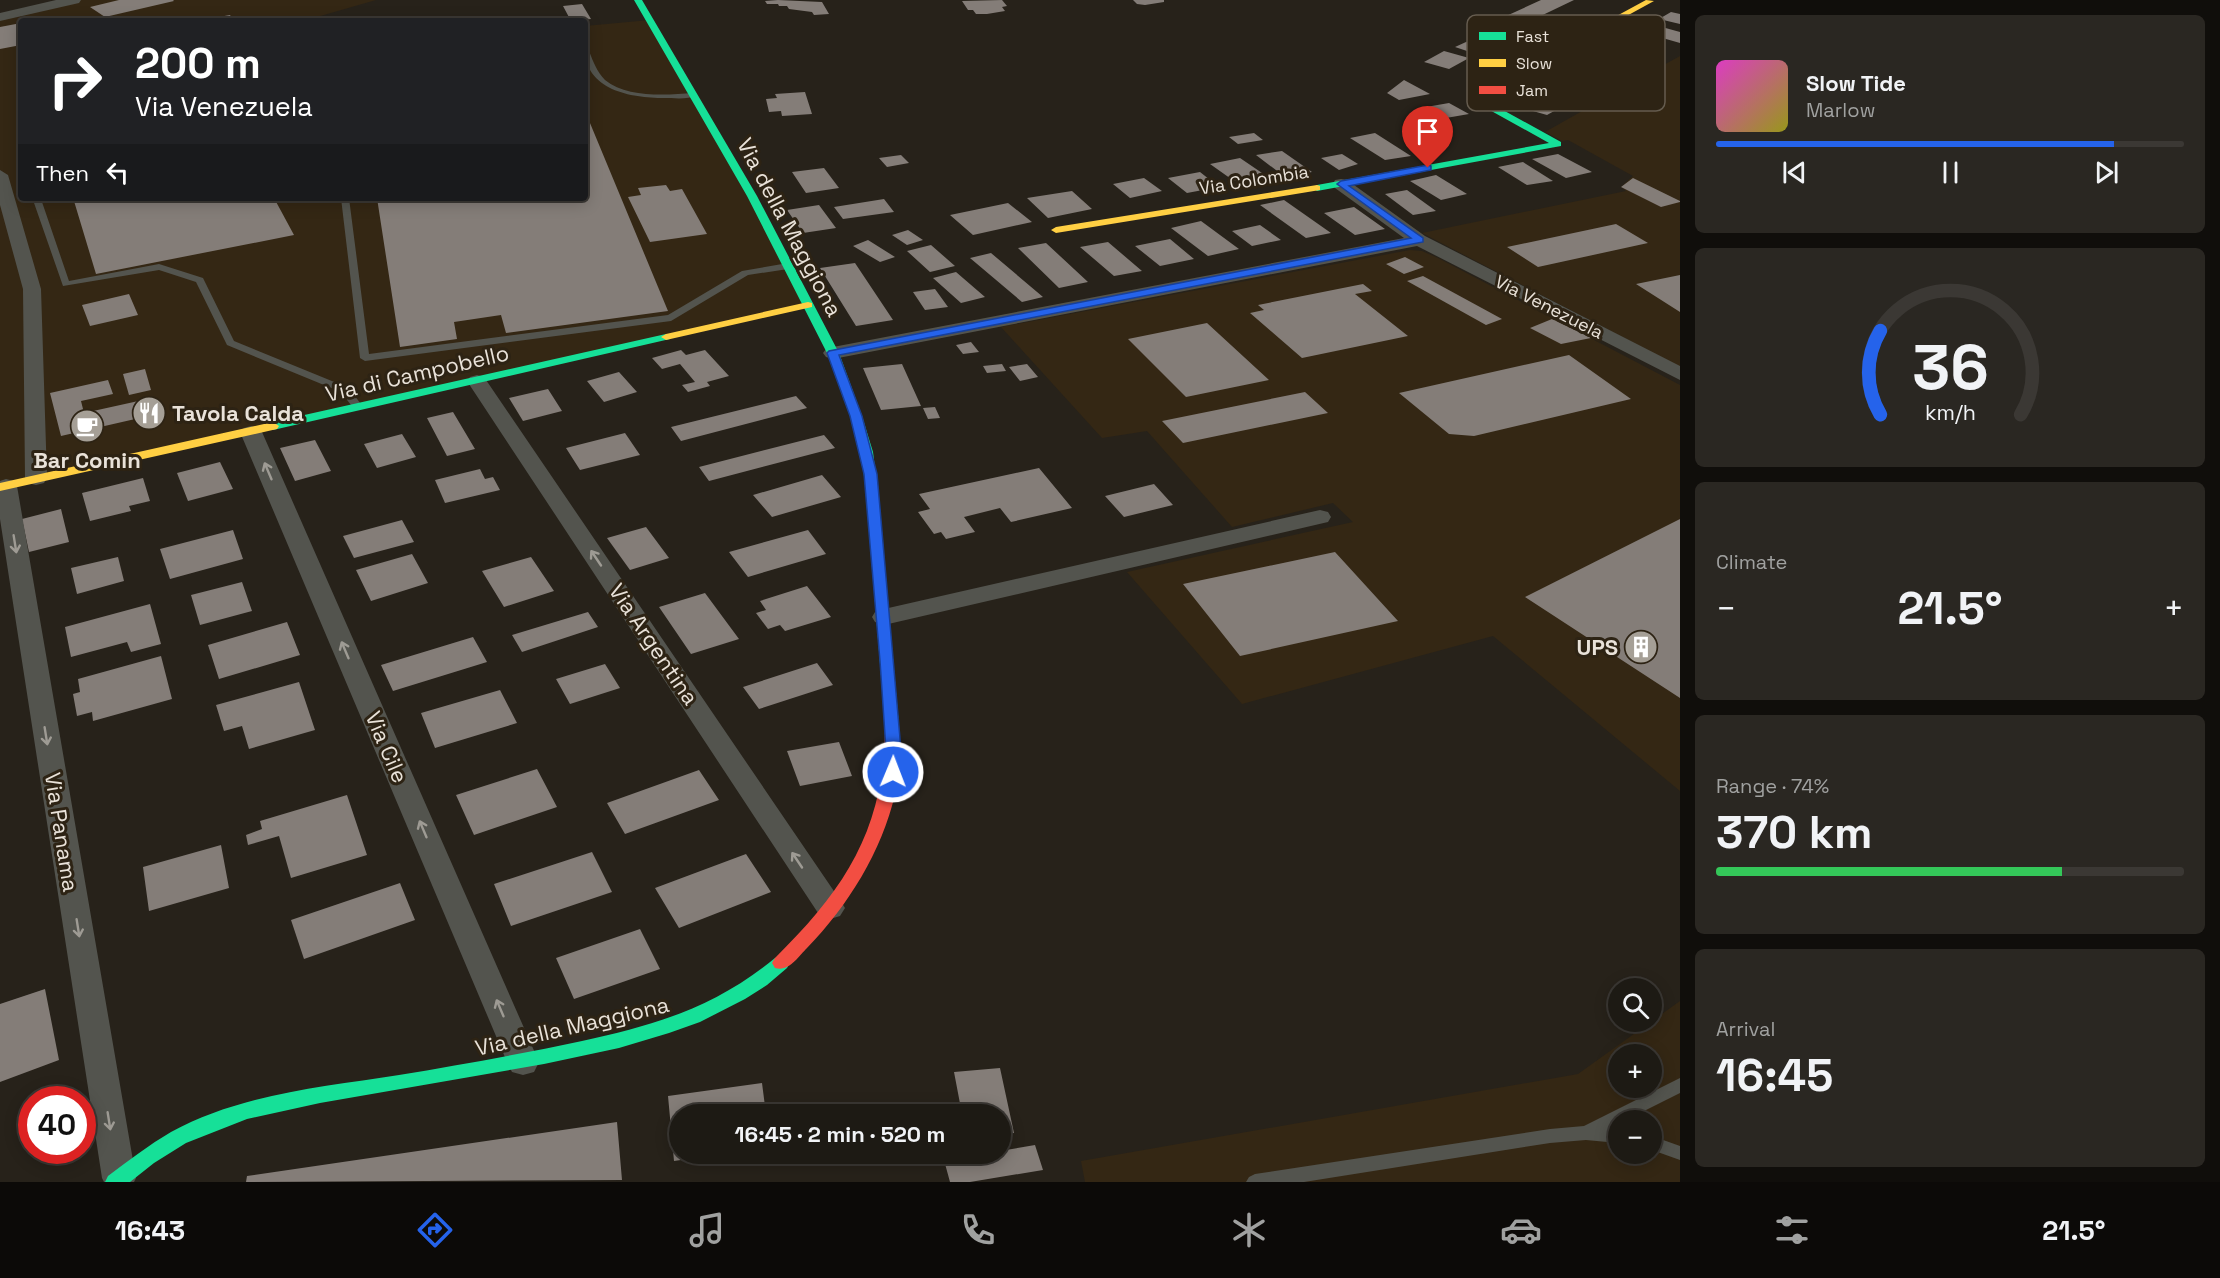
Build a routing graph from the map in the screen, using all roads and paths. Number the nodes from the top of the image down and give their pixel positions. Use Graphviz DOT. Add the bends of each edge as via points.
graph roads {
  1 [pos="74,0"];
  2 [pos="638,0"];
  3 [pos="1650,1"];
  4 [pos="1624,15"];
  5 [pos="0,17"];
  6 [pos="588,57"];
  7 [pos="693,95"];
  8 [pos="1498,111"];
  9 [pos="0,175"];
  10 [pos="1341,184"];
  11 [pos="37,201"];
  12 [pos="345,201"];
  13 [pos="1056,230"];
  14 [pos="1419,240"];
  15 [pos="788,266"];
  16 [pos="808,305"];
  17 [pos="832,353"];
  18 [pos="1680,374"];
  19 [pos="477,381"];
  20 [pos="358,407"];
  21 [pos="251,432"];
  22 [pos="36,478"];
  23 [pos="3,486"];
  24 [pos="1320,517"];
  25 [pos="884,617"];
  26 [pos="830,908"];
  27 [pos="523,1062"];
  28 [pos="1680,1085"];
  29 [pos="1586,1133"];
  30 [pos="1608,1135"];
  31 [pos="1662,1147"];
  32 [pos="1680,1153"];
  33 [pos="117,1180"];
  34 [pos="1255,1182"];
  1 -- 5 [label="street"];
  2 -- 7 [label="street, Via della Maggiona"];
  3 -- 4 [label="street, Via Colombia"];
  6 -- 7 [label="lane" via="605,83 629,92 666,98"];
  7 -- 15 [label="street, Via della Maggiona"];
  8 -- 10 [label="street, Via Colombia" via="1558,144"];
  9 -- 22 [label="street" via="32,289"];
  10 -- 13 [label="street, Via Colombia"];
  10 -- 14 [label="street, Via Venezuela"];
  11 -- 20 [label="lane" via="66,284 159,267 200,280 230,343 345,390"];
  12 -- 15 [label="lane" via="365,358 671,318 745,273"];
  14 -- 17 [label="street"];
  14 -- 18 [label="street, Via Venezuela"];
  15 -- 16 [label="street, Via della Maggiona"];
  16 -- 17 [label="street, Via della Maggiona"];
  16 -- 19 [label="street, Via di Campobello"];
  17 -- 25 [label="street, Via della Maggiona" via="867,452"];
  19 -- 20 [label="street, Via di Campobello"];
  26 -- 19 [label="street, Via Argentina, one-way"];
  20 -- 21 [label="street, Via di Campobello"];
  21 -- 22 [label="street, Via di Campobello"];
  27 -- 21 [label="street, Via Cile, one-way"];
  22 -- 23 [label="street, Via di Campobello"];
  23 -- 33 [label="street, Via Panama, one-way"];
  24 -- 25 [label="street"];
  25 -- 26 [label="street, Via della Maggiona" via="894,750 890,789 886,809 865,857"];
  26 -- 27 [label="street, Via della Maggiona" via="766,975 707,1013 640,1036"];
  27 -- 33 [label="street, Via della Maggiona" via="270,1103 219,1117 152,1152"];
  28 -- 29 [label="lane"];
  29 -- 30 [label="lane"];
  29 -- 34 [label="lane"];
  31 -- 32 [label="lane"];
}
